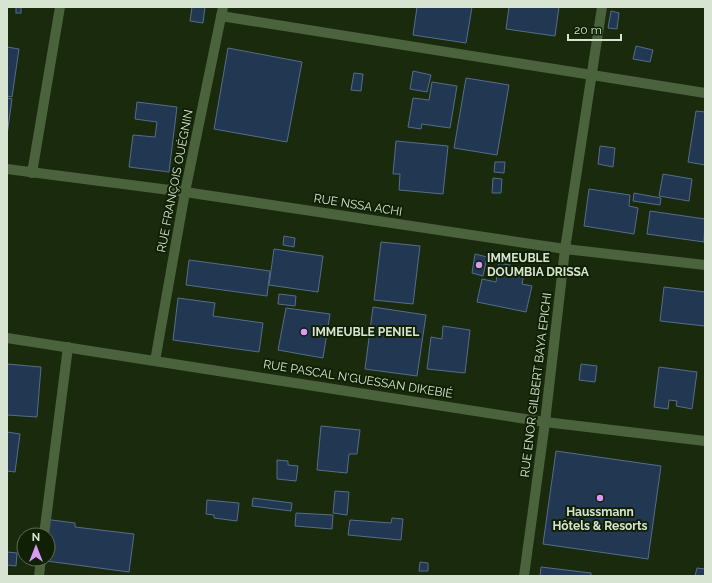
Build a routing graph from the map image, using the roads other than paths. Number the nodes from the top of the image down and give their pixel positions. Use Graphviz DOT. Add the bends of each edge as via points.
graph roads {
  1 [pos="60,7"];
  2 [pos="602,7"];
  3 [pos="222,12"];
  4 [pos="593,75"];
  5 [pos="705,93"];
  6 [pos="7,169"];
  7 [pos="32,173"];
  8 [pos="185,192"];
  9 [pos="565,249"];
  10 [pos="705,265"];
  11 [pos="7,338"];
  12 [pos="68,347"];
  13 [pos="156,361"];
  14 [pos="545,422"];
  15 [pos="705,441"];
  16 [pos="45,527"];
  17 [pos="524,576"];
  1 -- 7 [label="street"];
  2 -- 4 [label="street, RUE ENOR GILBERT BAYA EPICHI"];
  3 -- 4 [label="street"];
  3 -- 8 [label="street, RUE FRANÇOIS OUÉGNIN"];
  4 -- 5 [label="street"];
  4 -- 9 [label="street, RUE ENOR GILBERT BAYA EPICHI"];
  6 -- 7 [label="street, RUE NSSA ACHI"];
  7 -- 8 [label="street, RUE NSSA ACHI"];
  8 -- 9 [label="street, RUE NSSA ACHI"];
  8 -- 13 [label="street, RUE FRANÇOIS OUÉGNIN"];
  9 -- 10 [label="street, RUE NSSA ACHI"];
  9 -- 14 [label="street, RUE ENOR GILBERT BAYA EPICHI"];
  11 -- 12 [label="street, RUE PASCAL N'GUESSAN DIKEBIÉ"];
  12 -- 13 [label="street, RUE PASCAL N'GUESSAN DIKEBIÉ"];
  12 -- 16 [label="street"];
  13 -- 14 [label="street, RUE PASCAL N'GUESSAN DIKEBIÉ"];
  14 -- 15 [label="street, RUE PASCAL N'GUESSAN DIKEBIÉ"];
  14 -- 17 [label="street, RUE ENOR GILBERT BAYA EPICHI"];
}
